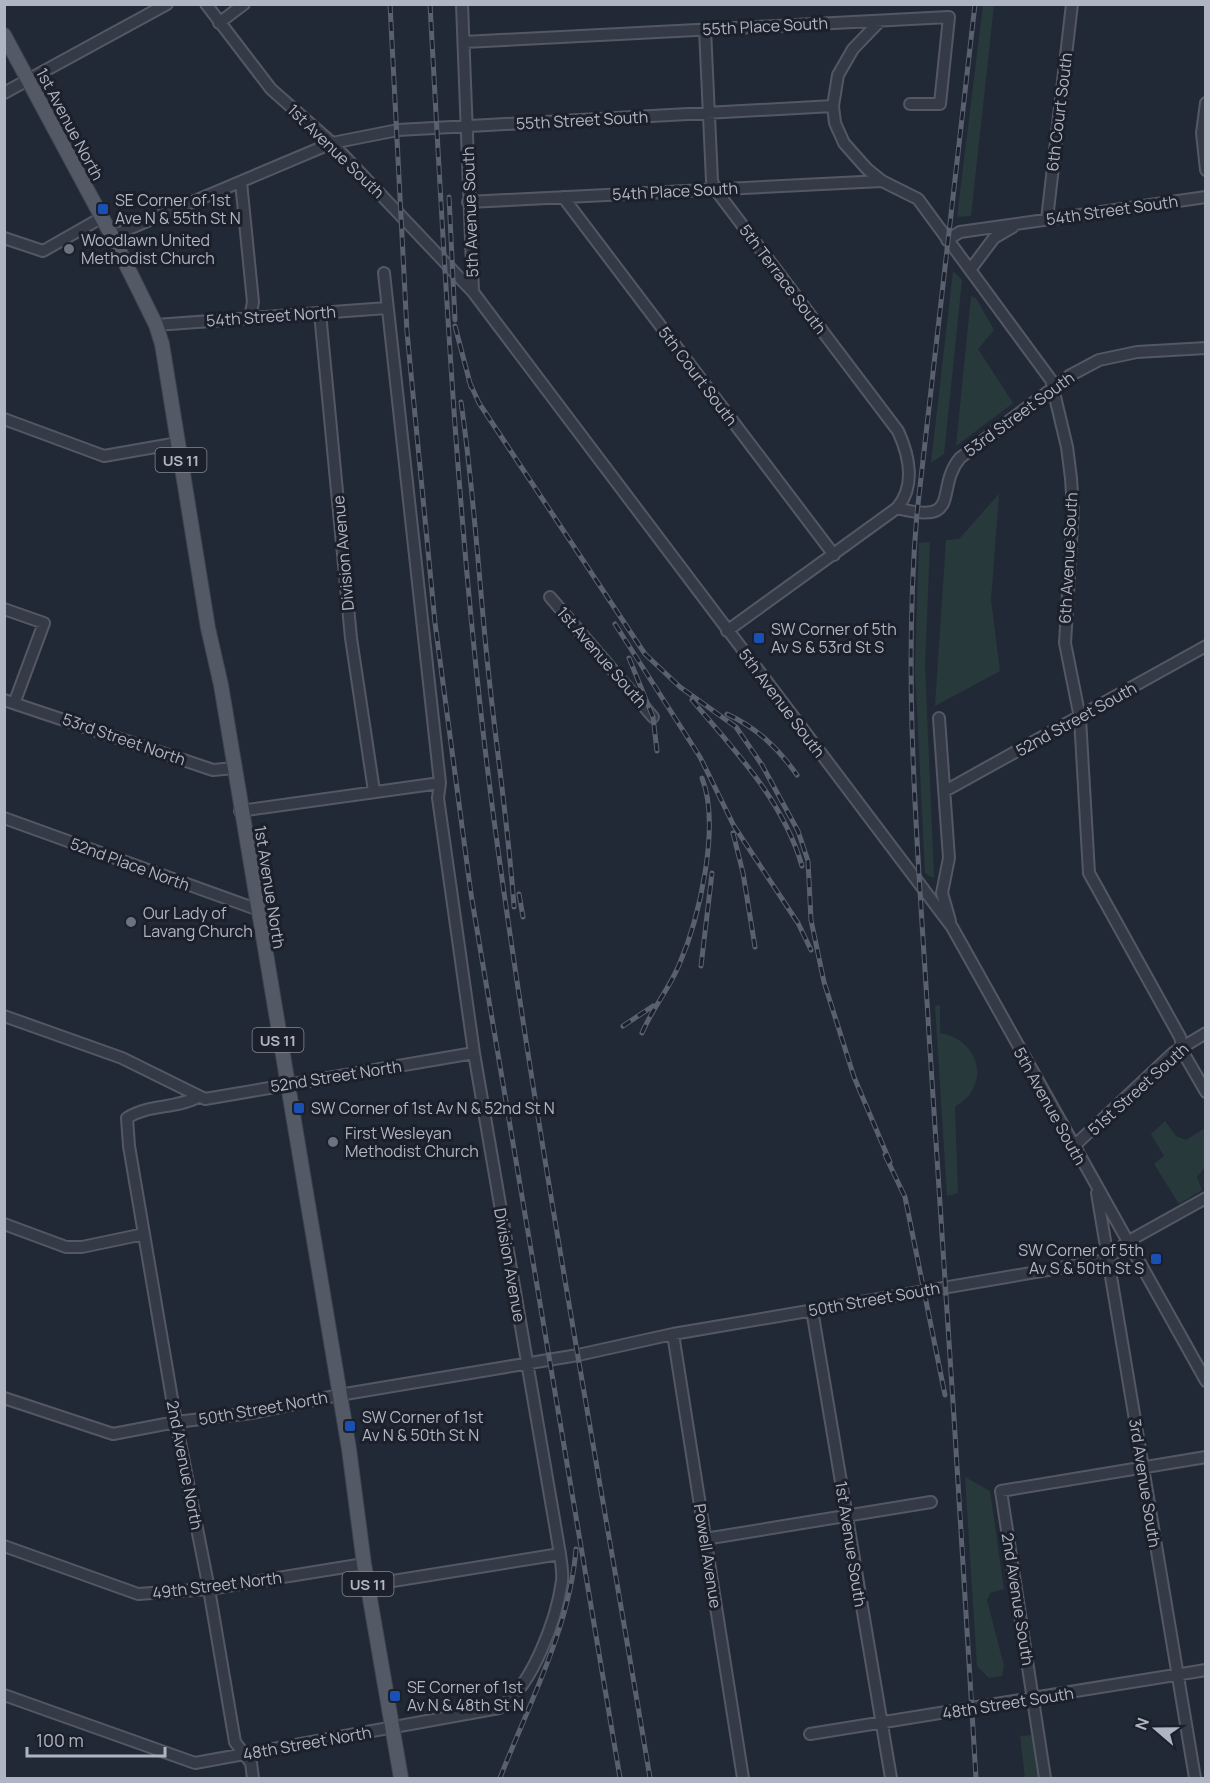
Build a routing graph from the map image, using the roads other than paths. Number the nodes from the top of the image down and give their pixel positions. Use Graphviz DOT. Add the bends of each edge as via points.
graph roads {
  1 [pos="167,4"];
  2 [pos="206,4"];
  3 [pos="244,4"];
  4 [pos="462,4"];
  5 [pos="1072,4"];
  6 [pos="880,21"];
  7 [pos="219,22"];
  8 [pos="705,29"];
  9 [pos="4,35"];
  10 [pos="464,42"];
  11 [pos="28,80"];
  12 [pos="4,93"];
  13 [pos="1206,103"];
  14 [pos="910,104"];
  15 [pos="833,106"];
  16 [pos="709,113"];
  17 [pos="467,126"];
  18 [pos="332,143"];
  19 [pos="1206,170"];
  20 [pos="882,181"];
  21 [pos="241,182"];
  22 [pos="715,189"];
  23 [pos="1206,196"];
  24 [pos="563,197"];
  25 [pos="468,202"];
  26 [pos="101,218"];
  27 [pos="1047,219"];
  28 [pos="1019,224"];
  29 [pos="112,236"];
  30 [pos="4,238"];
  31 [pos="947,240"];
  32 [pos="970,270"];
  33 [pos="384,273"];
  34 [pos="473,292"];
  35 [pos="387,308"];
  36 [pos="320,313"];
  37 [pos="250,318"];
  38 [pos="156,325"];
  39 [pos="1206,348"];
  40 [pos="1053,387"];
  41 [pos="4,419"];
  42 [pos="178,443"];
  43 [pos="897,508"];
  44 [pos="834,555"];
  45 [pos="550,597"];
  46 [pos="4,609"];
  47 [pos="727,631"];
  48 [pos="1206,646"];
  49 [pos="10,700"];
  50 [pos="653,717"];
  51 [pos="939,718"];
  52 [pos="1080,718"];
  53 [pos="234,768"];
  54 [pos="440,783"];
  55 [pos="374,791"];
  56 [pos="945,791"];
  57 [pos="240,811"];
  58 [pos="4,818"];
  59 [pos="256,909"];
  60 [pos="952,927"];
  61 [pos="4,1016"];
  62 [pos="1206,1033"];
  63 [pos="1181,1047"];
  64 [pos="474,1053"];
  65 [pos="286,1083"];
  66 [pos="1206,1092"];
  67 [pos="198,1097"];
  68 [pos="129,1146"];
  69 [pos="1073,1147"];
  70 [pos="1096,1187"];
  71 [pos="1206,1198"];
  72 [pos="4,1224"];
  73 [pos="144,1234"];
  74 [pos="1127,1242"];
  75 [pos="1107,1260"];
  76 [pos="812,1310"];
  77 [pos="673,1334"];
  78 [pos="527,1364"];
  79 [pos="1204,1374"];
  80 [pos="339,1395"];
  81 [pos="4,1398"];
  82 [pos="176,1422"];
  83 [pos="1206,1457"];
  84 [pos="1143,1468"];
  85 [pos="931,1502"];
  86 [pos="847,1518"];
  87 [pos="705,1539"];
  88 [pos="4,1546"];
  89 [pos="560,1554"];
  90 [pos="364,1564"];
  91 [pos="368,1585"];
  92 [pos="209,1589"];
  93 [pos="1206,1670"];
  94 [pos="1178,1675"];
  95 [pos="4,1695"];
  96 [pos="1034,1699"];
  97 [pos="477,1711"];
  98 [pos="881,1724"];
  99 [pos="392,1728"];
  100 [pos="810,1734"];
  101 [pos="245,1755"];
  102 [pos="254,1779"];
  103 [pos="401,1779"];
  104 [pos="743,1779"];
  105 [pos="891,1779"];
  106 [pos="1045,1779"];
  107 [pos="1195,1779"];
  1 -- 11 [label="street"];
  2 -- 7 [label="street, 1st Avenue South"];
  3 -- 7 [label="street"];
  4 -- 10 [label="street, 5th Avenue South"];
  5 -- 27 [label="street, 6th Court South"];
  6 -- 8 [label="street, 55th Place South"];
  6 -- 14 [label="street, 55th Place South" via="949,17 940,104"];
  6 -- 15 [label="street, 6th Avenue South" via="853,49 838,75"];
  7 -- 18 [label="street, 1st Avenue South" via="271,89"];
  8 -- 10 [label="street, 55th Place South"];
  8 -- 16 [label="street, 5th Terrace South"];
  9 -- 11 [label="main road, 1st Avenue North / US 11"];
  10 -- 17 [label="street, 5th Avenue South"];
  11 -- 12 [label="street"];
  11 -- 26 [label="main road, 1st Avenue North / US 11"];
  13 -- 19 [label="street" via="1202,144"];
  15 -- 16 [label="street, 55th Street South"];
  15 -- 20 [label="street, 6th Avenue South" via="844,143"];
  16 -- 17 [label="street, 55th Street South"];
  16 -- 22 [label="street, 5th Terrace South"];
  17 -- 18 [label="street, 55th Street South" via="398,130"];
  17 -- 25 [label="street, 5th Avenue South"];
  18 -- 21 [label="street, 55th Street South"];
  18 -- 34 [label="street, 1st Avenue South"];
  20 -- 22 [label="street, 54th Place South"];
  20 -- 31 [label="street, 6th Avenue South" via="918,199"];
  21 -- 29 [label="street, 55th Street South"];
  21 -- 37 [label="street" via="253,302"];
  22 -- 24 [label="street, 54th Place South"];
  22 -- 43 [label="street, 5th Terrace South" via="898,431 906,449 908,492"];
  23 -- 27 [label="street, 54th Street South"];
  24 -- 25 [label="street, 54th Place South"];
  24 -- 44 [label="street, 5th Court South"];
  25 -- 34 [label="street, 5th Avenue South"];
  26 -- 29 [label="main road, 1st Avenue North / US 11"];
  26 -- 30 [label="street" via="43,251"];
  27 -- 28 [label="street, 54th Street South"];
  28 -- 31 [label="street, 54th Street South" via="960,232"];
  28 -- 32 [label="street, 54th Street South" via="994,238"];
  29 -- 38 [label="main road, 1st Avenue North / US 11"];
  31 -- 32 [label="street, 6th Avenue South"];
  32 -- 40 [label="street, 6th Avenue South"];
  33 -- 35 [label="street, Division Avenue"];
  34 -- 47 [label="street, 5th Avenue South"];
  35 -- 36 [label="street, 54th Street North"];
  35 -- 54 [label="street, Division Avenue"];
  36 -- 37 [label="street, 54th Street North"];
  36 -- 55 [label="street, Division Avenue" via="351,638"];
  37 -- 38 [label="street, 54th Street North"];
  38 -- 42 [label="main road, 1st Avenue North / US 11"];
  39 -- 40 [label="street, 53rd Street South" via="1137,352 1100,360"];
  40 -- 43 [label="street, 53rd Street South" via="960,458 940,507 929,513"];
  40 -- 52 [label="street, 6th Avenue South" via="1071,478 1073,509 1065,632"];
  41 -- 42 [label="street" via="104,456"];
  42 -- 53 [label="main road, 1st Avenue North / US 11"];
  43 -- 44 [label="street"];
  44 -- 47 [label="street"];
  45 -- 50 [label="street, 1st Avenue South"];
  46 -- 49 [label="street" via="44,623"];
  47 -- 60 [label="street, 5th Avenue South"];
  48 -- 52 [label="street, 52nd Street South"];
  49 -- 53 [label="street, 53rd Street North" via="213,770"];
  51 -- 56 [label="street"];
  52 -- 56 [label="street, 52nd Street South"];
  52 -- 63 [label="street, 6th Avenue South" via="1089,873 1180,1037"];
  53 -- 57 [label="main road, 1st Avenue North / US 11"];
  54 -- 55 [label="street"];
  54 -- 64 [label="street, Division Avenue" via="438,798"];
  55 -- 57 [label="street"];
  56 -- 60 [label="street" via="949,858 942,893"];
  57 -- 59 [label="main road, 1st Avenue North / US 11"];
  58 -- 59 [label="street, 52nd Place North"];
  59 -- 65 [label="main road, 1st Avenue North / US 11"];
  60 -- 69 [label="street, 5th Avenue South"];
  61 -- 67 [label="street" via="122,1058"];
  62 -- 63 [label="street, 51st Street South"];
  63 -- 66 [label="street, 6th Avenue South"];
  63 -- 69 [label="street, 51st Street South"];
  64 -- 65 [label="street, 52nd Street North"];
  64 -- 78 [label="street, Division Avenue"];
  65 -- 67 [label="street, 52nd Street North" via="205,1099"];
  65 -- 80 [label="main road, 1st Avenue North / US 11"];
  67 -- 68 [label="street, 52nd Street North" via="187,1103 137,1111 127,1118"];
  68 -- 73 [label="street, 2nd Avenue North"];
  69 -- 70 [label="street, 5th Avenue South"];
  70 -- 74 [label="street, 5th Avenue South"];
  70 -- 75 [label="street, 3rd Avenue South"];
  71 -- 74 [label="street"];
  72 -- 73 [label="street" via="66,1247"];
  73 -- 82 [label="street, 2nd Avenue North"];
  74 -- 75 [label="street"];
  74 -- 79 [label="street, 5th Avenue South"];
  75 -- 76 [label="street, 50th Street South"];
  75 -- 84 [label="street, 3rd Avenue South"];
  76 -- 77 [label="street, 50th Street South"];
  76 -- 86 [label="street, 1st Avenue South"];
  77 -- 78 [label="street, 50th Street South"];
  77 -- 87 [label="street, Powell Avenue"];
  78 -- 80 [label="street, 50th Street North"];
  78 -- 89 [label="street, Division Avenue"];
  80 -- 82 [label="street, 50th Street North" via="252,1413"];
  80 -- 90 [label="main road, 1st Avenue North / US 11"];
  81 -- 82 [label="street, 50th Street North" via="113,1434"];
  82 -- 92 [label="street, 2nd Avenue North"];
  83 -- 84 [label="street"];
  84 -- 94 [label="street, 3rd Avenue South"];
  84 -- 96 [label="street, 2nd Avenue South" via="1001,1491"];
  85 -- 86 [label="street"];
  86 -- 87 [label="street"];
  86 -- 98 [label="street, 1st Avenue South"];
  87 -- 104 [label="street, Powell Avenue"];
  88 -- 92 [label="street, 49th Street North" via="138,1594"];
  89 -- 91 [label="street"];
  89 -- 97 [label="street, Division Avenue" via="562,1578 553,1617 526,1682 499,1708"];
  90 -- 91 [label="main road, 1st Avenue North / US 11"];
  90 -- 92 [label="street, 49th Street North"];
  91 -- 99 [label="main road, 1st Avenue North / US 11"];
  92 -- 101 [label="street, 2nd Avenue North" via="235,1742"];
  93 -- 94 [label="street, 48th Street South"];
  94 -- 96 [label="street, 48th Street South"];
  94 -- 107 [label="street, 3rd Avenue South"];
  95 -- 101 [label="street, 48th Street North" via="195,1763"];
  96 -- 98 [label="street, 48th Street South"];
  96 -- 106 [label="street, 2nd Avenue South"];
  97 -- 99 [label="street, 48th Street North"];
  98 -- 100 [label="street, 48th Street South"];
  98 -- 105 [label="street, 1st Avenue South"];
  99 -- 101 [label="street, 48th Street North"];
  99 -- 103 [label="main road, 1st Avenue North / US 11"];
  101 -- 102 [label="street, 2nd Avenue North"];
}
